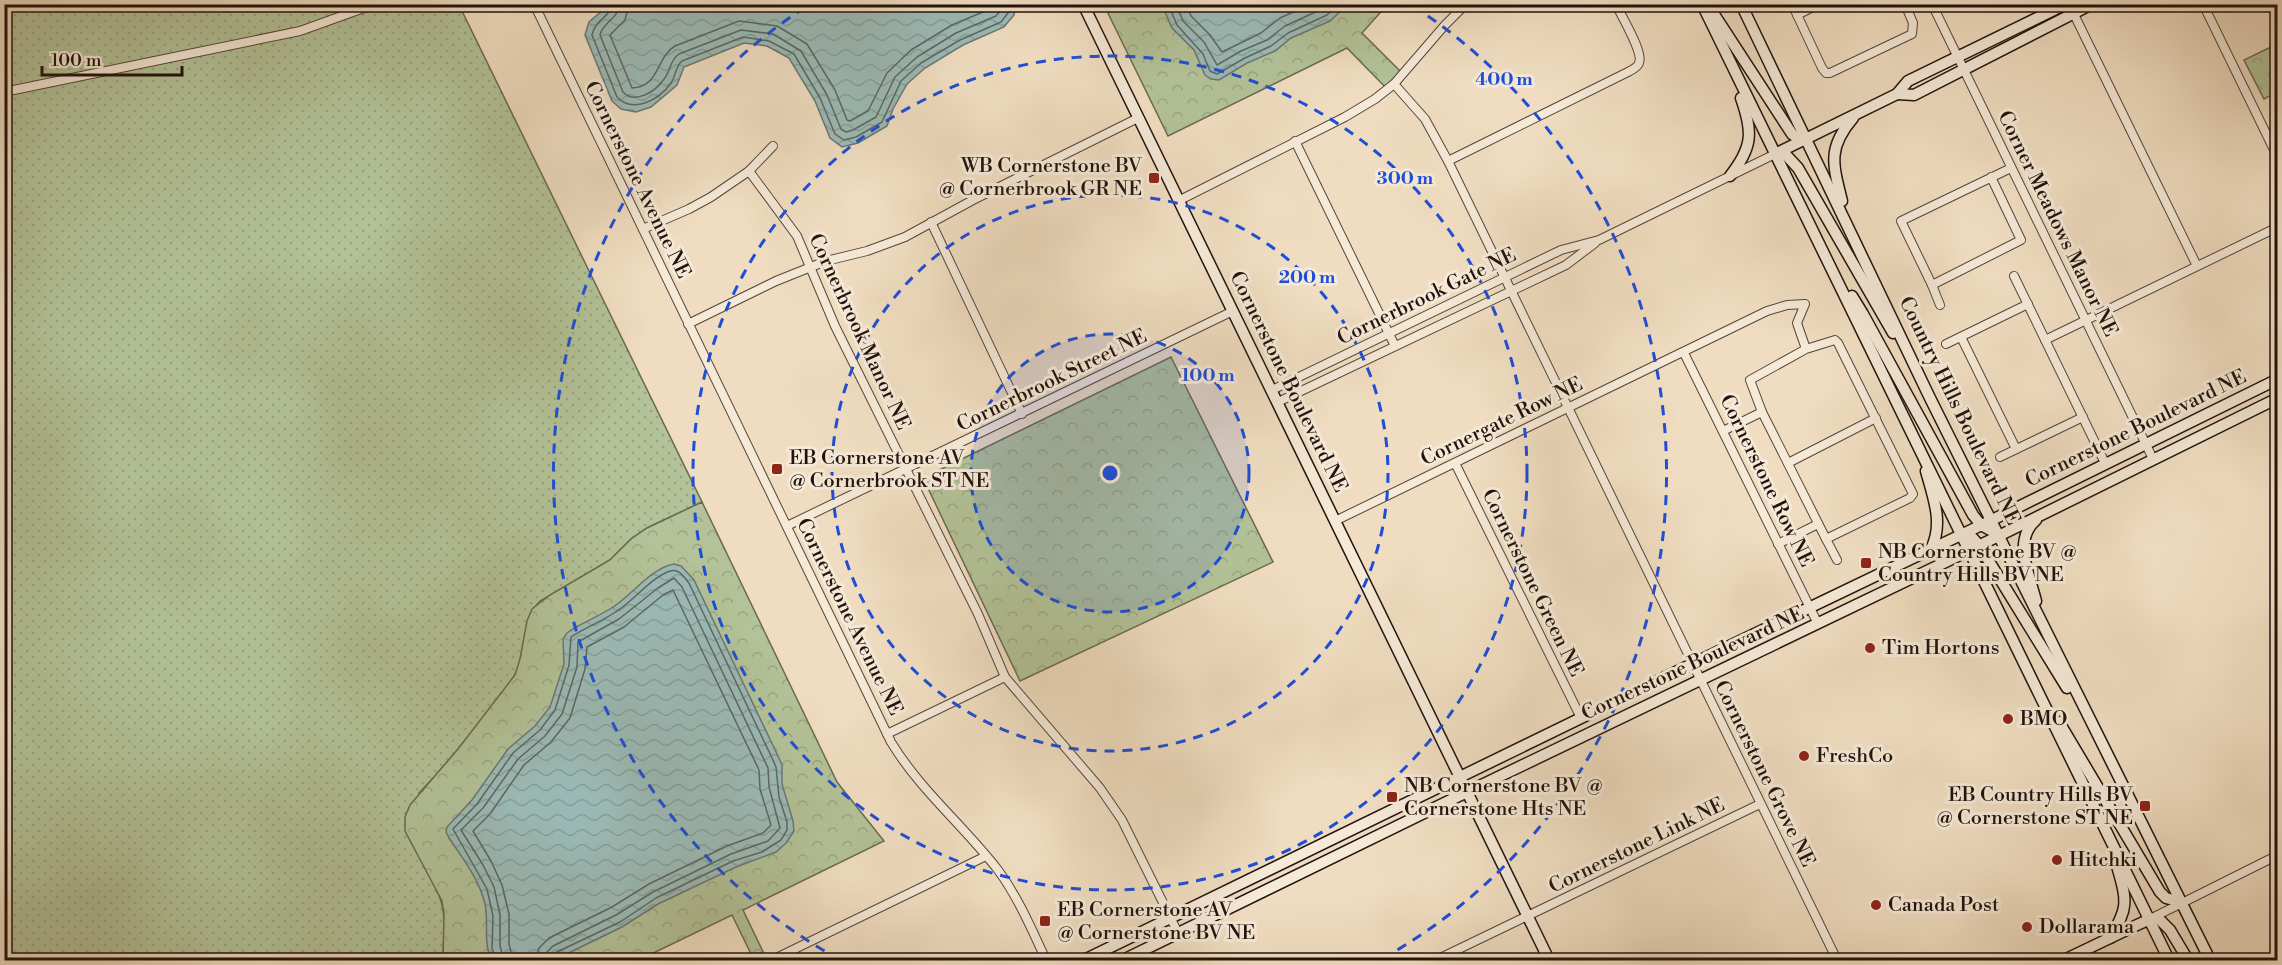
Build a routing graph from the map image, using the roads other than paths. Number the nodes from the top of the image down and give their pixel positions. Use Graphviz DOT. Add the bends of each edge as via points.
graph roads {
  1 [pos="375,4"];
  2 [pos="534,4"];
  3 [pos="1083,4"];
  4 [pos="1466,4"];
  5 [pos="1616,4"];
  6 [pos="1702,4"];
  7 [pos="1708,4"];
  8 [pos="1741,4"];
  9 [pos="1792,4"];
  10 [pos="1819,4"];
  11 [pos="1905,4"];
  12 [pos="1932,4"];
  13 [pos="2092,4"];
  14 [pos="2203,4"];
  15 [pos="2070,8"];
  16 [pos="1797,15"];
  17 [pos="1727,55"];
  18 [pos="1957,57"];
  19 [pos="1964,70"];
  20 [pos="1394,84"];
  21 [pos="4,92"];
  22 [pos="1897,94"];
  23 [pos="1857,114"];
  24 [pos="1138,118"];
  25 [pos="1807,138"];
  26 [pos="1295,141"];
  27 [pos="773,146"];
  28 [pos="1775,154"];
  29 [pos="2277,158"];
  30 [pos="1448,161"];
  31 [pos="2011,168"];
  32 [pos="749,171"];
  33 [pos="1730,176"];
  34 [pos="1991,177"];
  35 [pos="1178,201"];
  36 [pos="931,222"];
  37 [pos="1848,224"];
  38 [pos="2277,227"];
  39 [pos="643,229"];
  40 [pos="1599,240"];
  41 [pos="1826,256"];
  42 [pos="2196,266"];
  43 [pos="811,268"];
  44 [pos="2014,276"];
  45 [pos="1507,284"];
  46 [pos="1932,285"];
  47 [pos="2028,304"];
  48 [pos="1940,305"];
  49 [pos="1233,311"];
  50 [pos="2085,321"];
  51 [pos="688,324"];
  52 [pos="1389,334"];
  53 [pos="1961,337"];
  54 [pos="2045,340"];
  55 [pos="1946,344"];
  56 [pos="1395,346"];
  57 [pos="1806,349"];
  58 [pos="1684,352"];
  59 [pos="2277,379"];
  60 [pos="1272,390"];
  61 [pos="1929,396"];
  62 [pos="2277,398"];
  63 [pos="1278,402"];
  64 [pos="1567,409"];
  65 [pos="1762,412"];
  66 [pos="1022,414"];
  67 [pos="2083,417"];
  68 [pos="1876,418"];
  69 [pos="1723,431"];
  70 [pos="2145,444"];
  71 [pos="1919,445"];
  72 [pos="2016,449"];
  73 [pos="2000,457"];
  74 [pos="2152,459"];
  75 [pos="1455,463"];
  76 [pos="1788,463"];
  77 [pos="2105,463"];
  78 [pos="905,471"];
  79 [pos="2046,512"];
  80 [pos="1992,520"];
  81 [pos="1335,521"];
  82 [pos="1818,524"];
  83 [pos="1981,525"];
  84 [pos="787,526"];
  85 [pos="1962,534"];
  86 [pos="2000,535"];
  87 [pos="1827,540"];
  88 [pos="1778,544"];
  89 [pos="1975,547"];
  90 [pos="1931,549"];
  91 [pos="1837,560"];
  92 [pos="1810,608"];
  93 [pos="1818,624"];
  94 [pos="2044,627"];
  95 [pos="1692,664"];
  96 [pos="1005,678"];
  97 [pos="1700,680"];
  98 [pos="2040,695"];
  99 [pos="1581,718"];
  100 [pos="887,734"];
  101 [pos="2103,747"];
  102 [pos="1460,776"];
  103 [pos="1467,792"];
  104 [pos="1760,804"];
  105 [pos="2103,826"];
  106 [pos="2277,855"];
  107 [pos="986,856"];
  108 [pos="2181,902"];
  109 [pos="1528,917"];
  110 [pos="1170,918"];
  111 [pos="2148,920"];
  112 [pos="1178,933"];
  113 [pos="2109,939"];
  114 [pos="772,960"];
  115 [pos="1046,960"];
  116 [pos="1084,960"];
  117 [pos="1123,960"];
  118 [pos="1436,960"];
  119 [pos="1549,960"];
  120 [pos="1837,960"];
  121 [pos="2064,960"];
  122 [pos="2169,960"];
  123 [pos="2188,960"];
  124 [pos="2210,960"];
  1 -- 21 [label="street" via="300,31"];
  2 -- 39 [label="street, Cornerstone Avenue NE"];
  3 -- 24 [label="street, Cornerstone Boulevard NE"];
  4 -- 20 [label="street"];
  5 -- 30 [label="street" via="1638,50 1640,60 1635,68"];
  6 -- 17 [label="street"];
  7 -- 25 [label="street" via="1792,134"];
  8 -- 25 [label="street, Country Hills Boulevard NE"];
  9 -- 16 [label="street"];
  10 -- 16 [label="street"];
  11 -- 16 [label="street" via="1913,22 1912,34 1830,73 1822,68"];
  12 -- 18 [label="street, Corner Meadows Manor NE"];
  13 -- 15 [label="street"];
  14 -- 29 [label="street"];
  15 -- 18 [label="street"];
  15 -- 19 [label="street"];
  15 -- 42 [label="street"];
  17 -- 28 [label="street"];
  17 -- 33 [label="street" via="1748,117 1750,135 1748,150"];
  18 -- 19 [label="street, Corner Meadows Manor NE"];
  18 -- 22 [label="street" via="1908,81"];
  19 -- 22 [label="street" via="1914,95"];
  19 -- 31 [label="street, Corner Meadows Manor NE"];
  20 -- 26 [label="street" via="1355,112"];
  20 -- 30 [label="street, Cornerstone Grove NE" via="1425,119"];
  22 -- 23 [label="street"];
  23 -- 25 [label="street"];
  23 -- 37 [label="street" via="1837,139 1833,161"];
  24 -- 35 [label="street, Cornerstone Boulevard NE"];
  24 -- 36 [label="street"];
  25 -- 28 [label="street"];
  25 -- 37 [label="street, Country Hills Boulevard NE"];
  26 -- 35 [label="street"];
  26 -- 52 [label="street"];
  27 -- 32 [label="street"];
  28 -- 33 [label="street, Cornerbrook Gate NE"];
  28 -- 41 [label="street"];
  28 -- 61 [label="street" via="1786,155 1798,168"];
  30 -- 45 [label="street, Cornerstone Grove NE"];
  31 -- 34 [label="street"];
  31 -- 50 [label="street, Corner Meadows Manor NE"];
  32 -- 39 [label="street" via="711,197"];
  32 -- 43 [label="street, Cornerbrook Manor NE" via="797,236"];
  33 -- 40 [label="street, Cornerbrook Gate NE"];
  34 -- 46 [label="street" via="2021,240"];
  34 -- 46 [label="street" via="1901,221"];
  35 -- 49 [label="street, Cornerstone Boulevard NE"];
  36 -- 43 [label="street" via="884,246"];
  36 -- 66 [label="street"];
  37 -- 61 [label="street, Country Hills Boulevard NE"];
  38 -- 42 [label="street"];
  39 -- 51 [label="street, Cornerstone Avenue NE"];
  40 -- 45 [label="street, Cornerbrook Gate NE" via="1561,250"];
  40 -- 45 [label="street, Cornerbrook Gate NE" via="1566,265"];
  41 -- 71 [label="street"];
  41 -- 83 [label="street" via="1863,314"];
  42 -- 50 [label="street"];
  43 -- 51 [label="street"];
  43 -- 78 [label="street, Cornerbrook Manor NE"];
  44 -- 47 [label="street"];
  45 -- 52 [label="street, Cornerbrook Gate NE"];
  45 -- 56 [label="street, Cornerbrook Gate NE"];
  45 -- 64 [label="street, Cornerstone Grove NE"];
  46 -- 48 [label="street"];
  47 -- 53 [label="street"];
  47 -- 54 [label="street"];
  49 -- 60 [label="street, Cornerstone Boulevard NE"];
  49 -- 66 [label="street, Cornerbrook Street NE"];
  50 -- 54 [label="street"];
  50 -- 70 [label="street, Corner Meadows Manor NE"];
  51 -- 84 [label="street, Cornerstone Avenue NE"];
  52 -- 56 [label="street"];
  52 -- 60 [label="street, Cornerbrook Gate NE"];
  53 -- 55 [label="street"];
  53 -- 72 [label="street"];
  54 -- 67 [label="street"];
  56 -- 63 [label="street, Cornerbrook Gate NE"];
  57 -- 58 [label="street, Cornergate Row NE" via="1797,323 1805,304 1767,311"];
  57 -- 65 [label="street" via="1750,380"];
  57 -- 68 [label="street" via="1834,340 1839,343"];
  58 -- 64 [label="street, Cornergate Row NE"];
  58 -- 69 [label="street, Cornerstone Row NE"];
  59 -- 70 [label="street, Cornerstone Boulevard NE"];
  60 -- 63 [label="street, Cornerstone Boulevard NE"];
  61 -- 80 [label="street, Country Hills Boulevard NE"];
  62 -- 74 [label="street, Cornerstone Boulevard NE"];
  63 -- 81 [label="street, Cornerstone Boulevard NE"];
  64 -- 75 [label="street, Cornergate Row NE"];
  64 -- 95 [label="street, Cornerstone Grove NE"];
  65 -- 69 [label="street"];
  65 -- 76 [label="street"];
  66 -- 78 [label="street, Cornerbrook Street NE"];
  67 -- 72 [label="street"];
  67 -- 77 [label="street"];
  68 -- 76 [label="street"];
  68 -- 87 [label="street" via="1913,494"];
  69 -- 88 [label="street, Cornerstone Row NE"];
  70 -- 74 [label="street, Corner Meadows Manor NE"];
  70 -- 77 [label="street, Cornerstone Boulevard NE"];
  71 -- 85 [label="street"];
  71 -- 90 [label="street" via="1938,520 1937,537"];
  72 -- 73 [label="street"];
  74 -- 79 [label="street, Cornerstone Boulevard NE"];
  75 -- 81 [label="street, Cornergate Row NE"];
  75 -- 99 [label="street, Cornerstone Green NE"];
  76 -- 82 [label="street"];
  77 -- 80 [label="street, Cornerstone Boulevard NE"];
  78 -- 84 [label="street, Cornerbrook Street NE"];
  78 -- 96 [label="street, Cornerbrook Manor NE" via="978,614"];
  79 -- 86 [label="street, Cornerstone Boulevard NE"];
  79 -- 94 [label="street" via="2032,523 2024,542"];
  80 -- 83 [label="street, Cornerstone Boulevard NE"];
  80 -- 86 [label="street, Country Hills Boulevard NE"];
  81 -- 102 [label="street, Cornerstone Boulevard NE"];
  82 -- 87 [label="street"];
  82 -- 88 [label="street"];
  83 -- 85 [label="street, Cornerstone Boulevard NE"];
  83 -- 86 [label="street"];
  84 -- 100 [label="street, Cornerstone Avenue NE"];
  85 -- 89 [label="street" via="1970,535"];
  85 -- 90 [label="street, Cornerstone Boulevard NE"];
  86 -- 89 [label="street, Cornerstone Boulevard NE"];
  86 -- 94 [label="street, Country Hills Boulevard NE"];
  87 -- 91 [label="street"];
  88 -- 92 [label="street, Cornerstone Row NE"];
  89 -- 93 [label="street, Cornerstone Boulevard NE"];
  89 -- 98 [label="street"];
  89 -- 101 [label="street"];
  90 -- 92 [label="street, Cornerstone Boulevard NE"];
  92 -- 93 [label="street, Cornerstone Row NE"];
  92 -- 95 [label="street, Cornerstone Boulevard NE"];
  93 -- 97 [label="street, Cornerstone Boulevard NE"];
  94 -- 101 [label="street, Country Hills Boulevard NE"];
  95 -- 97 [label="street, Cornerstone Grove NE"];
  95 -- 99 [label="street, Cornerstone Boulevard NE"];
  96 -- 100 [label="street"];
  96 -- 110 [label="street, Cornerbrook Manor NE" via="1112,803"];
  97 -- 103 [label="street, Cornerstone Boulevard NE"];
  97 -- 104 [label="street, Cornerstone Grove NE"];
  98 -- 105 [label="street"];
  98 -- 108 [label="street" via="2160,892"];
  99 -- 102 [label="street, Cornerstone Boulevard NE"];
  100 -- 107 [label="street, Cornerstone Avenue NE" via="917,779"];
  101 -- 108 [label="street, Country Hills Boulevard NE"];
  102 -- 103 [label="street"];
  102 -- 110 [label="street, Cornerstone Boulevard NE"];
  103 -- 109 [label="street"];
  103 -- 112 [label="street, Cornerstone Boulevard NE"];
  104 -- 109 [label="street, Cornerstone Link NE"];
  104 -- 120 [label="street, Cornerstone Grove NE"];
  105 -- 111 [label="street"];
  105 -- 113 [label="street" via="2126,902"];
  106 -- 108 [label="street"];
  107 -- 114 [label="street"];
  107 -- 115 [label="street, Cornerstone Avenue NE" via="1022,910"];
  108 -- 111 [label="street"];
  108 -- 124 [label="street, Country Hills Boulevard NE"];
  109 -- 118 [label="street, Cornerstone Link NE"];
  109 -- 119 [label="street"];
  110 -- 112 [label="street, Cornerbrook Manor NE"];
  110 -- 116 [label="street, Cornerstone Boulevard NE"];
  111 -- 113 [label="street"];
  111 -- 122 [label="street"];
  111 -- 123 [label="street" via="2164,922"];
  112 -- 117 [label="street, Cornerstone Boulevard NE"];
  113 -- 121 [label="street"];
}
